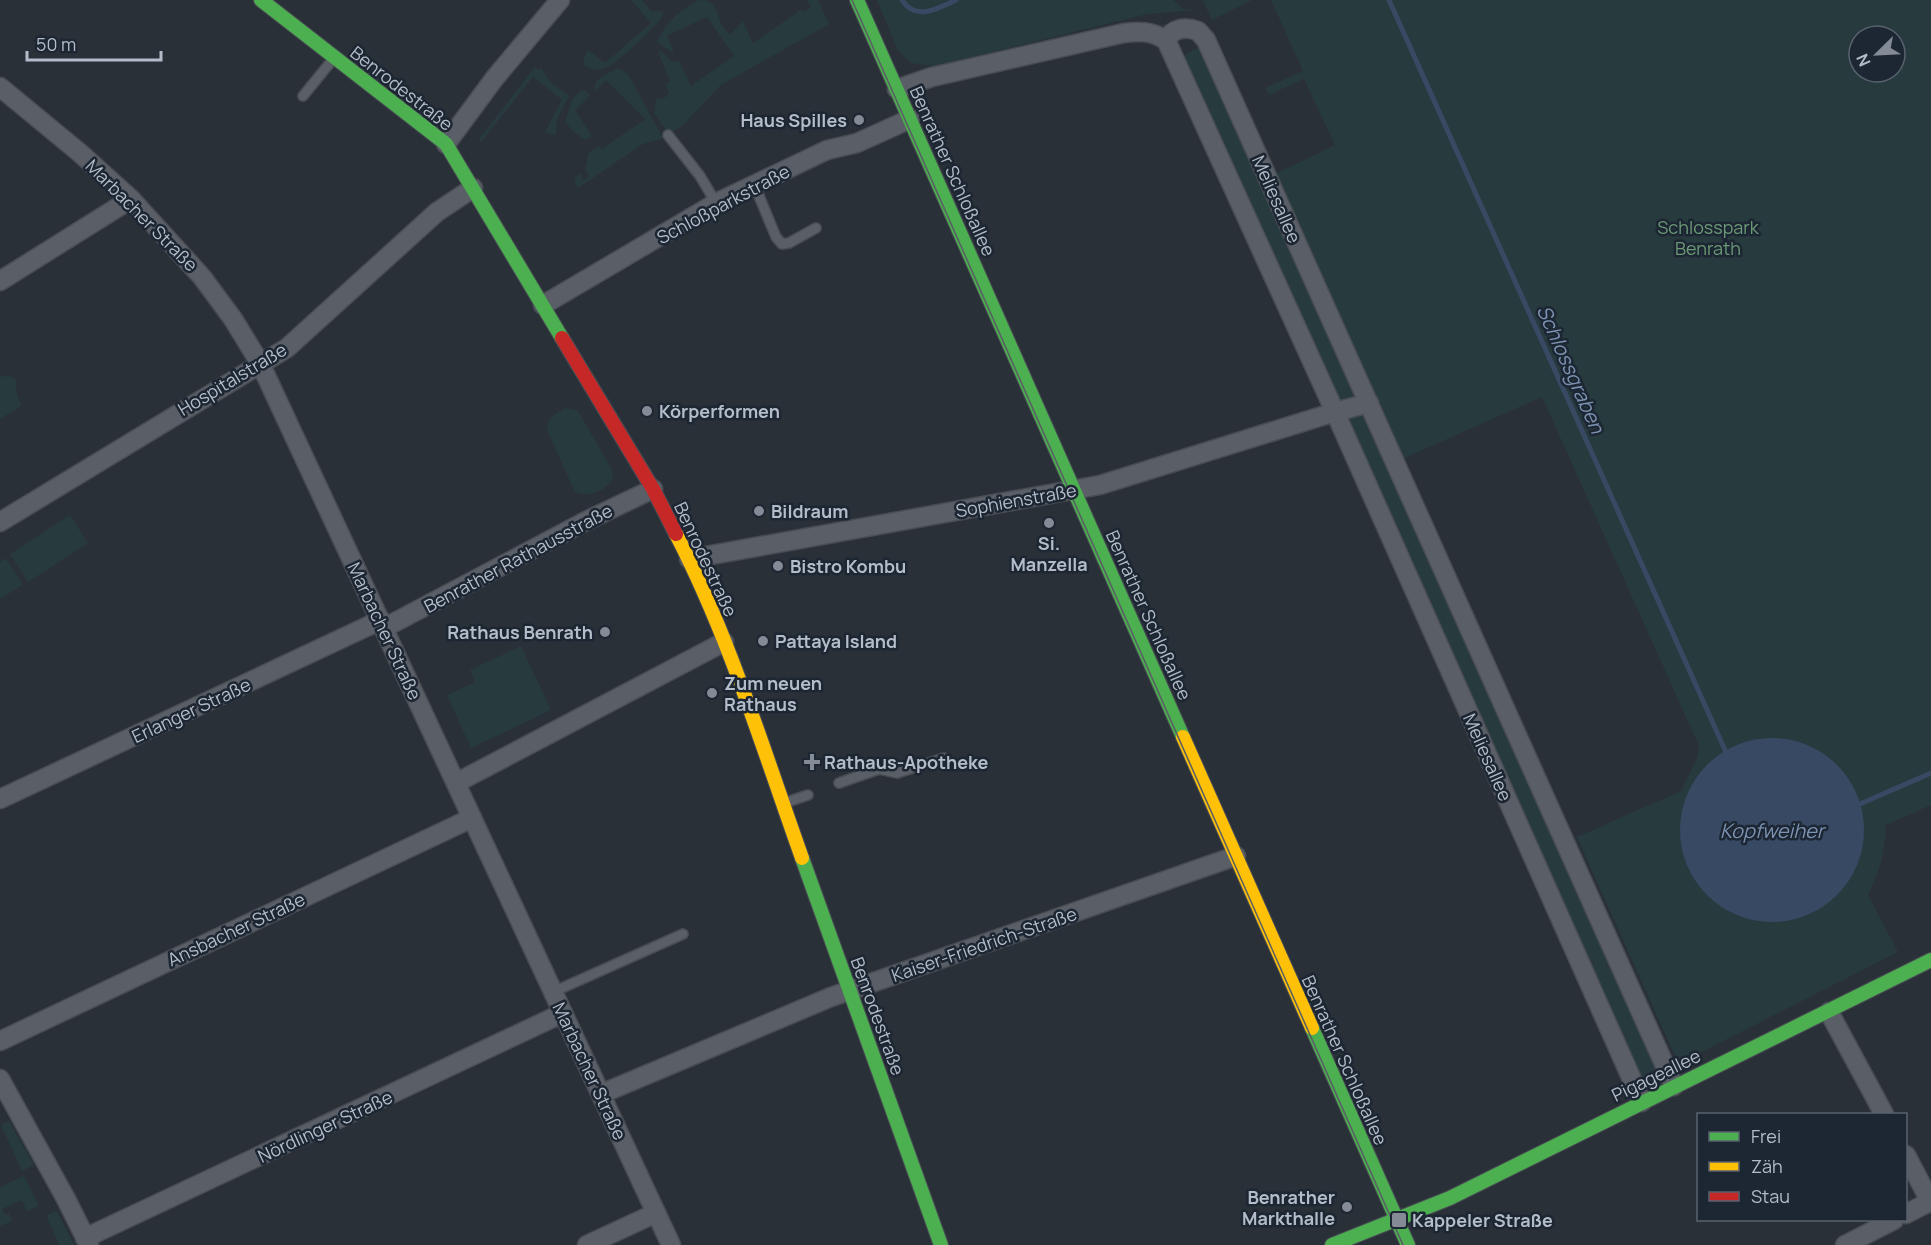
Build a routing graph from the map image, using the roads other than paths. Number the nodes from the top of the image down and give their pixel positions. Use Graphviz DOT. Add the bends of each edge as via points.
graph roads {
  1 [pos="261,0"];
  2 [pos="560,0"];
  3 [pos="857,0"];
  4 [pos="1166,40"];
  5 [pos="334,58"];
  6 [pos="0,87"];
  7 [pos="897,89"];
  8 [pos="303,96"];
  9 [pos="910,119"];
  10 [pos="668,135"];
  11 [pos="446,144"];
  12 [pos="754,184"];
  13 [pos="473,188"];
  14 [pos="131,199"];
  15 [pos="716,203"];
  16 [pos="816,228"];
  17 [pos="0,281"];
  18 [pos="543,305"];
  19 [pos="260,363"];
  20 [pos="1369,403"];
  21 [pos="1335,412"];
  22 [pos="653,489"];
  23 [pos="1074,490"];
  24 [pos="0,522"];
  25 [pos="689,559"];
  26 [pos="382,624"];
  27 [pos="724,642"];
  28 [pos="944,758"];
  29 [pos="456,783"];
  30 [pos="839,783"];
  31 [pos="808,795"];
  32 [pos="0,799"];
  33 [pos="782,804"];
  34 [pos="472,818"];
  35 [pos="1236,856"];
  36 [pos="683,934"];
  37 [pos="1931,960"];
  38 [pos="850,991"];
  39 [pos="554,992"];
  40 [pos="1829,1012"];
  41 [pos="563,1013"];
  42 [pos="0,1041"];
  43 [pos="0,1079"];
  44 [pos="1674,1086"];
  45 [pos="601,1094"];
  46 [pos="1642,1102"];
  47 [pos="1883,1113"];
  48 [pos="1907,1159"];
  49 [pos="1931,1202"];
  50 [pos="656,1213"];
  51 [pos="1907,1213"];
  52 [pos="1397,1220"];
  53 [pos="1892,1221"];
  54 [pos="87,1241"];
  55 [pos="587,1245"];
  56 [pos="671,1245"];
  57 [pos="941,1245"];
  58 [pos="1332,1245"];
  59 [pos="1408,1245"];
  60 [pos="1845,1245"];
  1 -- 5 [label="street, Benrodestraße"];
  2 -- 11 [label="street"];
  3 -- 7 [label="street, Benrather Schloßallee"];
  4 -- 7 [label="street" via="1145,31 1124,33 925,79"];
  4 -- 20 [label="street, Meliesallee" via="1179,28 1198,31 1206,40"];
  4 -- 21 [label="street, Meliesallee"];
  5 -- 8 [label="lane"];
  5 -- 11 [label="street, Benrodestraße"];
  6 -- 14 [label="street, Marbacher Straße"];
  7 -- 9 [label="street, Benrather Schloßallee"];
  9 -- 12 [label="street, Schloßparkstraße" via="857,142 827,150"];
  9 -- 23 [label="street, Benrather Schloßallee"];
  10 -- 15 [label="lane"];
  11 -- 13 [label="street, Benrodestraße"];
  12 -- 15 [label="street, Schloßparkstraße"];
  12 -- 16 [label="lane" via="782,244"];
  13 -- 18 [label="street, Benrodestraße"];
  13 -- 19 [label="street, Hospitalstraße" via="436,212 286,348"];
  14 -- 17 [label="street"];
  14 -- 19 [label="street, Marbacher Straße" via="202,277"];
  15 -- 18 [label="street, Schloßparkstraße"];
  18 -- 22 [label="street, Benrodestraße"];
  19 -- 24 [label="street, Hospitalstraße"];
  19 -- 26 [label="street, Marbacher Straße"];
  20 -- 21 [label="street"];
  20 -- 44 [label="street, Meliesallee"];
  21 -- 23 [label="street, Sophienstraße"];
  21 -- 46 [label="street, Meliesallee"];
  22 -- 25 [label="street, Benrodestraße"];
  22 -- 26 [label="street, Benrather Rathausstraße"];
  23 -- 25 [label="street, Sophienstraße"];
  23 -- 35 [label="street, Benrather Schloßallee"];
  25 -- 27 [label="street, Benrodestraße"];
  26 -- 29 [label="street, Marbacher Straße"];
  26 -- 32 [label="street, Erlanger Straße"];
  27 -- 29 [label="street"];
  27 -- 33 [label="street, Benrodestraße"];
  28 -- 30 [label="lane" via="897,773 879,769"];
  29 -- 34 [label="street, Marbacher Straße"];
  31 -- 33 [label="lane"];
  33 -- 38 [label="street, Benrodestraße"];
  34 -- 39 [label="street, Marbacher Straße"];
  34 -- 42 [label="street, Ansbacher Straße"];
  35 -- 38 [label="street, Kaiser-Friedrich-Straße"];
  35 -- 52 [label="street, Benrather Schloßallee"];
  36 -- 39 [label="lane"];
  37 -- 40 [label="street, Pigageallee"];
  38 -- 45 [label="street, Kaiser-Friedrich-Straße"];
  38 -- 57 [label="street, Benrodestraße"];
  39 -- 41 [label="street, Marbacher Straße"];
  40 -- 44 [label="street, Pigageallee"];
  40 -- 47 [label="street"];
  41 -- 45 [label="street, Marbacher Straße"];
  41 -- 54 [label="street, Nördlinger Straße"];
  43 -- 54 [label="street"];
  44 -- 46 [label="street, Pigageallee"];
  45 -- 50 [label="street, Marbacher Straße"];
  46 -- 52 [label="street, Pigageallee" via="1450,1198"];
  48 -- 49 [label="street"];
  49 -- 51 [label="street"];
  50 -- 55 [label="street"];
  50 -- 56 [label="street, Marbacher Straße"];
  52 -- 58 [label="street"];
  52 -- 59 [label="street, Benrather Schloßallee"];
  53 -- 60 [label="street"];
}
